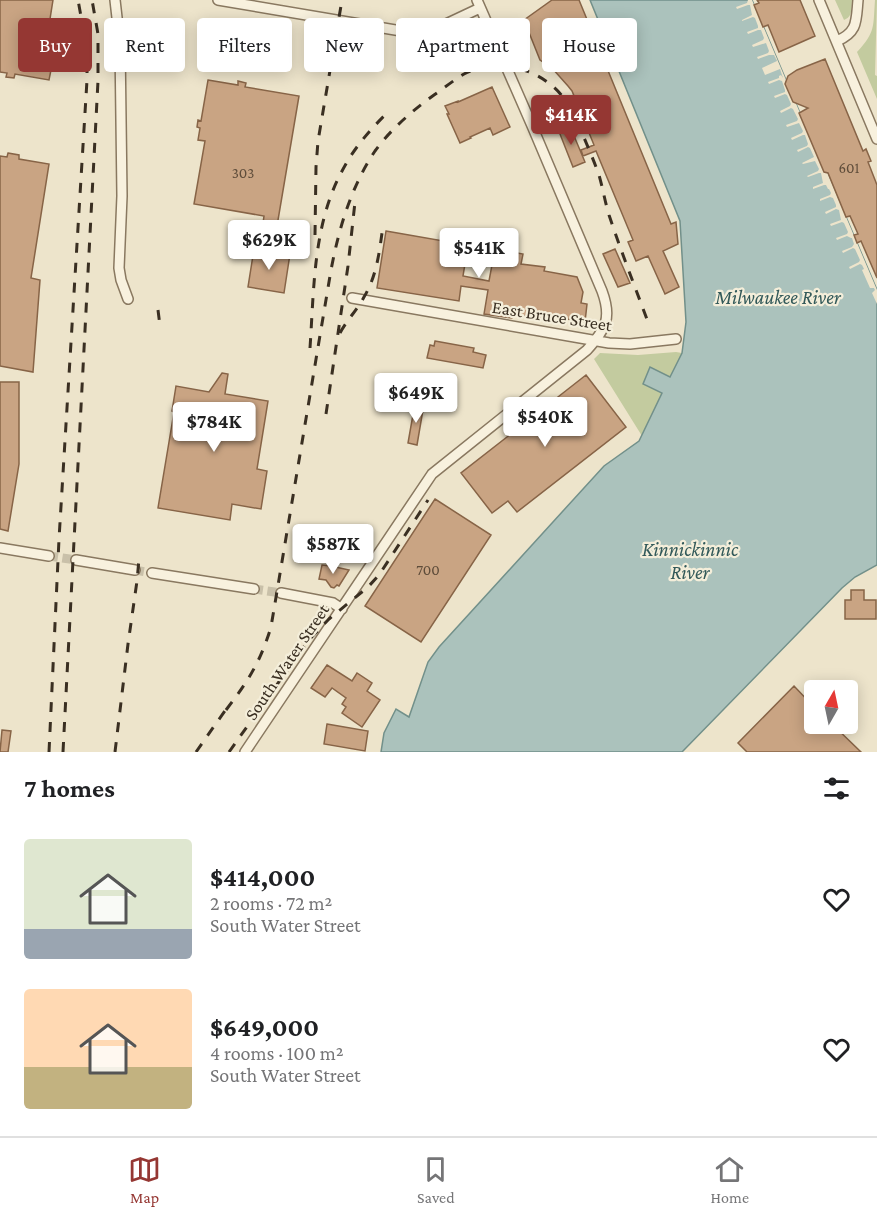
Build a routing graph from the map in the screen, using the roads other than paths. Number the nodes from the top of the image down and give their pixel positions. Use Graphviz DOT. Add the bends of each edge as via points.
graph roads {
  1 [pos="115,0"];
  2 [pos="218,0"];
  3 [pos="819,0"];
  4 [pos="858,0"];
  5 [pos="478,4"];
  6 [pos="837,41"];
  7 [pos="877,139"];
  8 [pos="352,298"];
  9 [pos="128,299"];
  10 [pos="676,339"];
  11 [pos="595,341"];
  12 [pos="0,548"];
  13 [pos="49,556"];
  14 [pos="76,560"];
  15 [pos="135,570"];
  16 [pos="152,573"];
  17 [pos="254,589"];
  18 [pos="281,593"];
  19 [pos="342,609"];
  20 [pos="245,752"];
  1 -- 9 [label="street" via="120,44 119,268"];
  2 -- 5 [label="street" via="413,33 429,32"];
  3 -- 6 [label="street"];
  4 -- 6 [label="street" via="853,30"];
  5 -- 11 [label="street, South Water Street" via="607,304 607,320"];
  6 -- 7 [label="street"];
  8 -- 11 [label="street, East Bruce Street"];
  10 -- 11 [label="street, East Bruce Street" via="630,344"];
  11 -- 19 [label="street, South Water Street" via="432,474"];
  12 -- 13 [label="street"];
  14 -- 15 [label="street"];
  16 -- 17 [label="street"];
  18 -- 19 [label="street" via="333,603"];
  19 -- 20 [label="street, South Water Street"];
}
